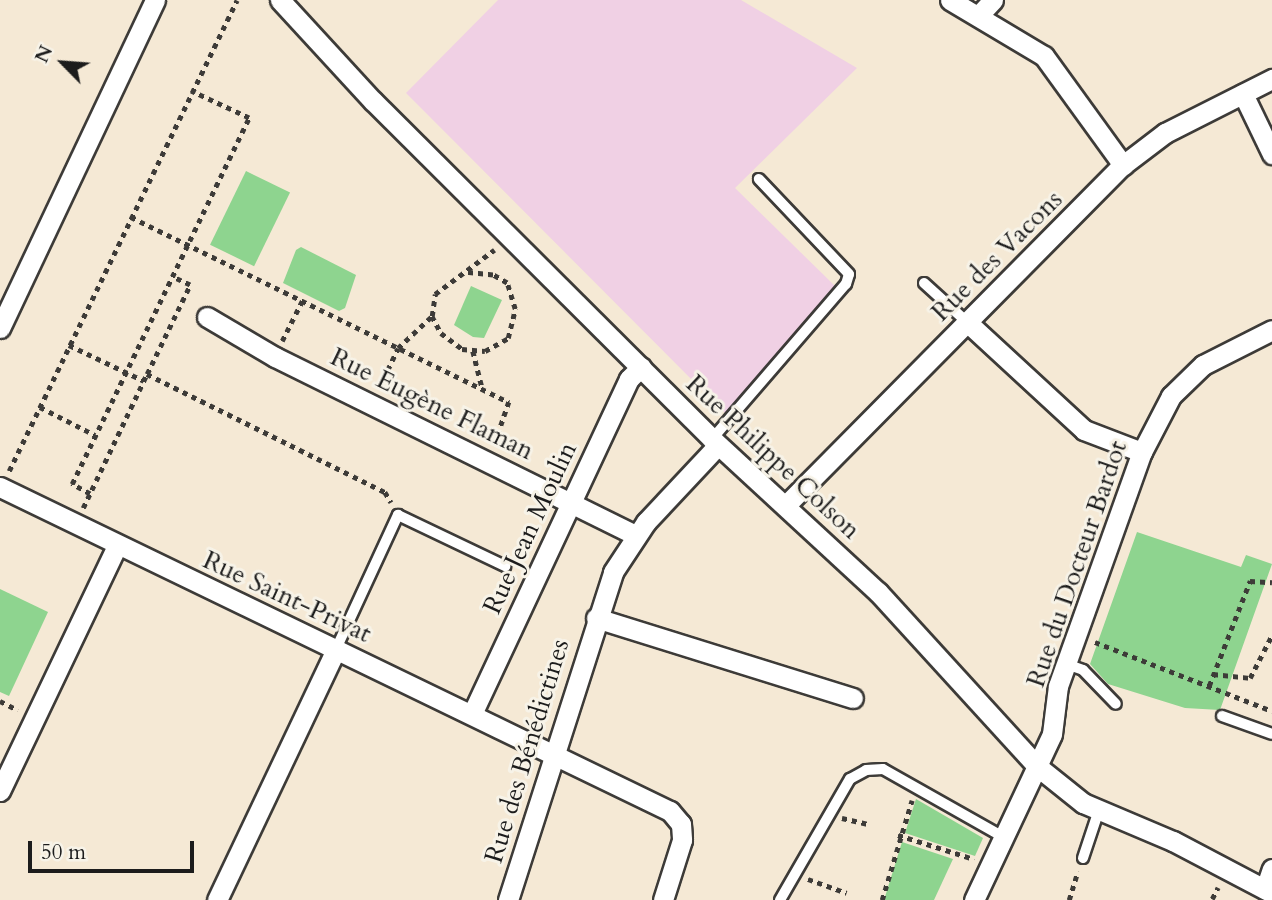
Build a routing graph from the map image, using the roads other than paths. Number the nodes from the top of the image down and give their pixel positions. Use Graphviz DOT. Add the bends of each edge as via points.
graph roads {
  1 [pos="155,0"];
  2 [pos="280,0"];
  3 [pos="950,0"];
  4 [pos="993,0"];
  5 [pos="978,16"];
  6 [pos="1272,79"];
  7 [pos="1244,94"];
  8 [pos="1272,153"];
  9 [pos="1123,165"];
  10 [pos="759,179"];
  11 [pos="924,283"];
  12 [pos="207,317"];
  13 [pos="967,322"];
  14 [pos="0,328"];
  15 [pos="1272,330"];
  16 [pos="641,367"];
  17 [pos="715,442"];
  18 [pos="1142,453"];
  19 [pos="1,488"];
  20 [pos="572,500"];
  21 [pos="786,505"];
  22 [pos="635,535"];
  23 [pos="117,546"];
  24 [pos="505,566"];
  25 [pos="596,618"];
  26 [pos="336,649"];
  27 [pos="1074,667"];
  28 [pos="853,698"];
  29 [pos="1116,704"];
  30 [pos="472,714"];
  31 [pos="1222,716"];
  32 [pos="1272,734"];
  33 [pos="552,752"];
  34 [pos="1038,767"];
  35 [pos="0,791"];
  36 [pos="1099,810"];
  37 [pos="1003,837"];
  38 [pos="1083,858"];
  39 [pos="1272,869"];
  40 [pos="1269,891"];
  41 [pos="217,900"];
  42 [pos="508,900"];
  43 [pos="663,900"];
  44 [pos="780,900"];
  45 [pos="974,900"];
  1 -- 14 [label="street"];
  2 -- 16 [label="street, Rue Philippe Colson" via="373,101"];
  3 -- 5 [label="street"];
  4 -- 5 [label="street"];
  5 -- 9 [label="street" via="1044,56"];
  6 -- 7 [label="street, Rue des Vacons"];
  7 -- 8 [label="street"];
  7 -- 9 [label="street, Rue des Vacons" via="1165,133"];
  9 -- 13 [label="street, Rue des Vacons"];
  10 -- 17 [label="lane" via="849,274 846,284"];
  11 -- 13 [label="lane"];
  12 -- 20 [label="street, Rue Eugène Flaman" via="275,357"];
  13 -- 18 [label="street" via="1084,430"];
  13 -- 21 [label="street, Rue des Vacons"];
  15 -- 18 [label="street, Rue du Docteur Bardot" via="1203,365 1171,396"];
  16 -- 17 [label="street, Rue Philippe Colson"];
  16 -- 20 [label="street, Rue Jean Moulin" via="629,379"];
  17 -- 21 [label="street, Rue Philippe Colson"];
  17 -- 22 [label="street, Rue des Bénédictines"];
  18 -- 27 [label="street, Rue du Docteur Bardot"];
  19 -- 23 [label="street, Rue Saint-Privat"];
  20 -- 22 [label="street, Rue Eugène Flaman"];
  20 -- 30 [label="street, Rue Jean Moulin"];
  21 -- 34 [label="street, Rue Philippe Colson" via="878,592"];
  22 -- 25 [label="street, Rue des Bénédictines" via="613,572"];
  23 -- 26 [label="street, Rue Saint-Privat"];
  23 -- 35 [label="street"];
  24 -- 26 [label="lane" via="398,515"];
  25 -- 28 [label="street, Rue des Bénédictines"];
  25 -- 33 [label="street, Rue des Bénédictines"];
  26 -- 30 [label="street, Rue Saint-Privat"];
  26 -- 41 [label="street"];
  27 -- 29 [label="lane"];
  27 -- 34 [label="street, Rue du Docteur Bardot" via="1058,686 1052,734"];
  30 -- 33 [label="street, Rue Saint-Privat"];
  31 -- 32 [label="lane"];
  33 -- 42 [label="street, Rue des Bénédictines"];
  33 -- 43 [label="street, Rue Saint-Privat" via="670,811 681,824 682,840"];
  34 -- 36 [label="street, Rue Philippe Colson" via="1074,797"];
  34 -- 37 [label="street, Rue du Docteur Bardot"];
  36 -- 38 [label="lane"];
  36 -- 40 [label="street, Rue Philippe Colson" via="1173,841"];
  37 -- 44 [label="lane" via="883,769 866,770 850,779"];
  37 -- 45 [label="street, Rue du Docteur Bardot"];
  39 -- 40 [label="street"];
}
